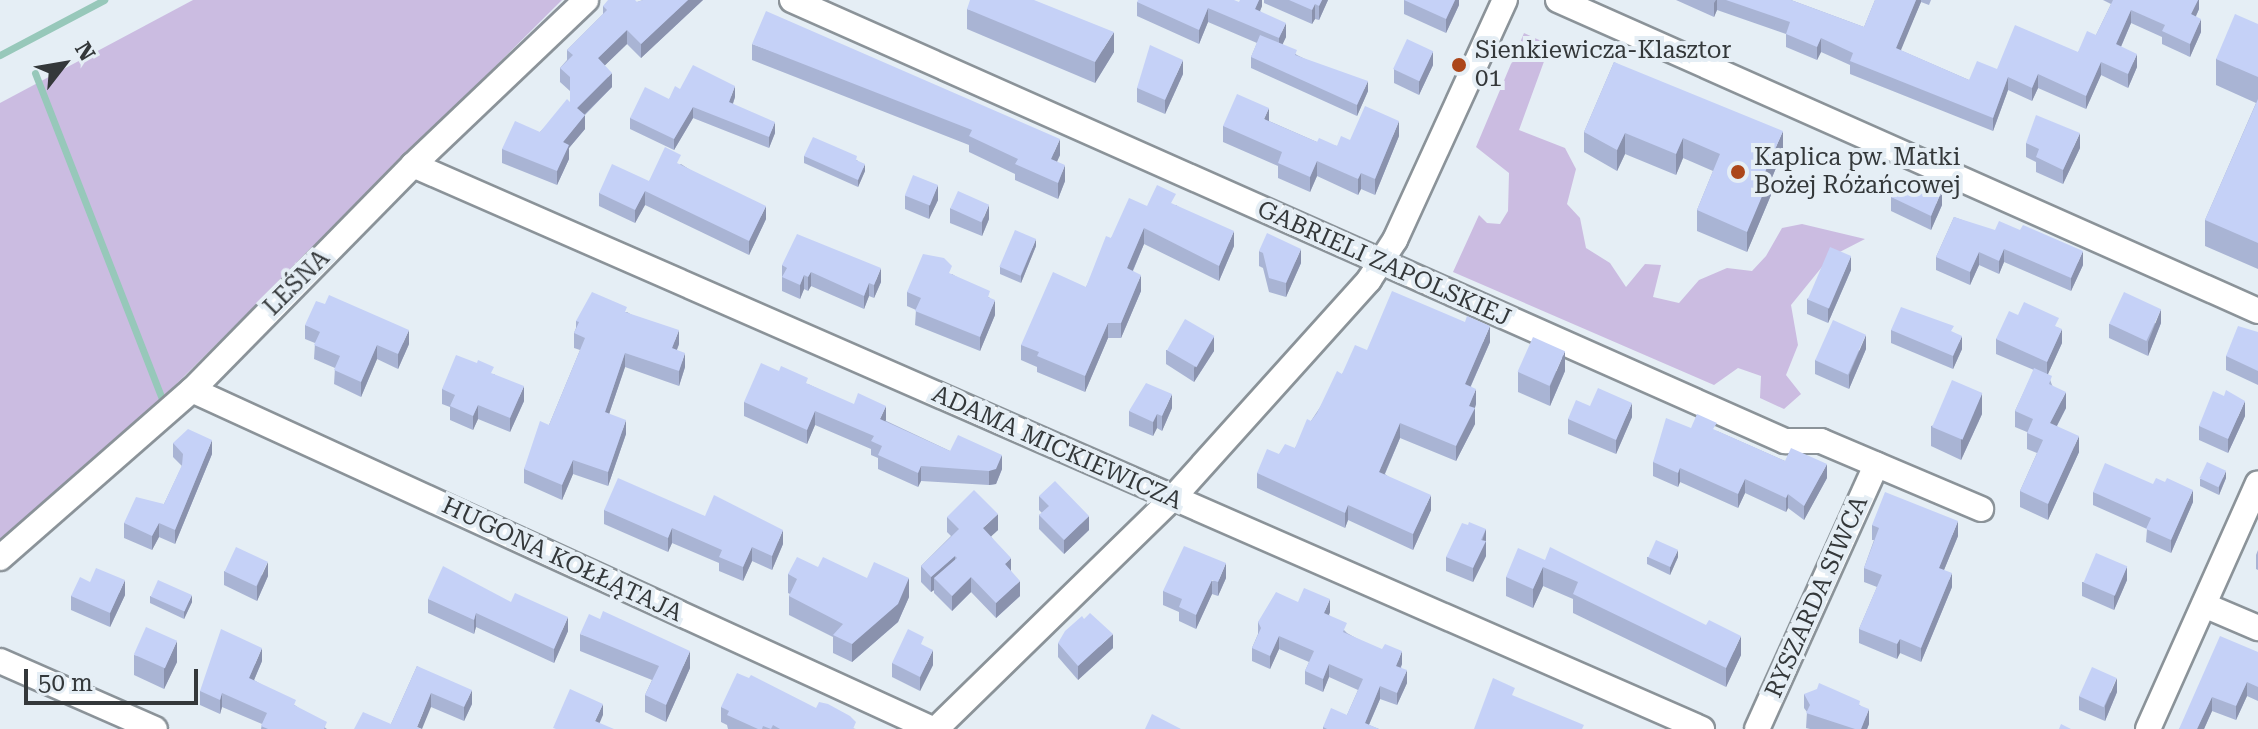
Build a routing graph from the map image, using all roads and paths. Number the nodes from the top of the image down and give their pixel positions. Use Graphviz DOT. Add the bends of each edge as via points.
graph roads {
  1 [pos="586,0"];
  2 [pos="792,0"];
  3 [pos="1505,0"];
  4 [pos="1558,0"];
  5 [pos="413,165"];
  6 [pos="1381,263"];
  7 [pos="2258,311"];
  8 [pos="192,390"];
  9 [pos="1876,465"];
  10 [pos="2258,483"];
  11 [pos="1172,499"];
  12 [pos="1981,509"];
  13 [pos="0,558"];
  14 [pos="2204,605"];
  15 [pos="2258,628"];
  16 [pos="0,661"];
  17 [pos="155,729"];
  18 [pos="934,729"];
  19 [pos="1702,729"];
  20 [pos="1757,729"];
  21 [pos="2148,729"];
  1 -- 5 [label="street, LEŚNA"];
  2 -- 6 [label="street, GABRIELI ZAPOLSKIEJ"];
  3 -- 6 [label="street"];
  4 -- 7 [label="street"];
  5 -- 8 [label="street, LEŚNA"];
  5 -- 11 [label="street, ADAMA MICKIEWICZA"];
  6 -- 9 [label="street, GABRIELI ZAPOLSKIEJ" via="1785,441 1821,441"];
  6 -- 11 [label="street"];
  8 -- 13 [label="street, LEŚNA"];
  8 -- 18 [label="street, HUGONA KOŁŁĄTAJA"];
  9 -- 12 [label="street, GABRIELI ZAPOLSKIEJ"];
  9 -- 20 [label="street, RYSZARDA SIWCA"];
  10 -- 14 [label="street"];
  11 -- 18 [label="street"];
  11 -- 19 [label="street, ADAMA MICKIEWICZA"];
  14 -- 15 [label="street"];
  14 -- 21 [label="street"];
  16 -- 17 [label="street"];
}
